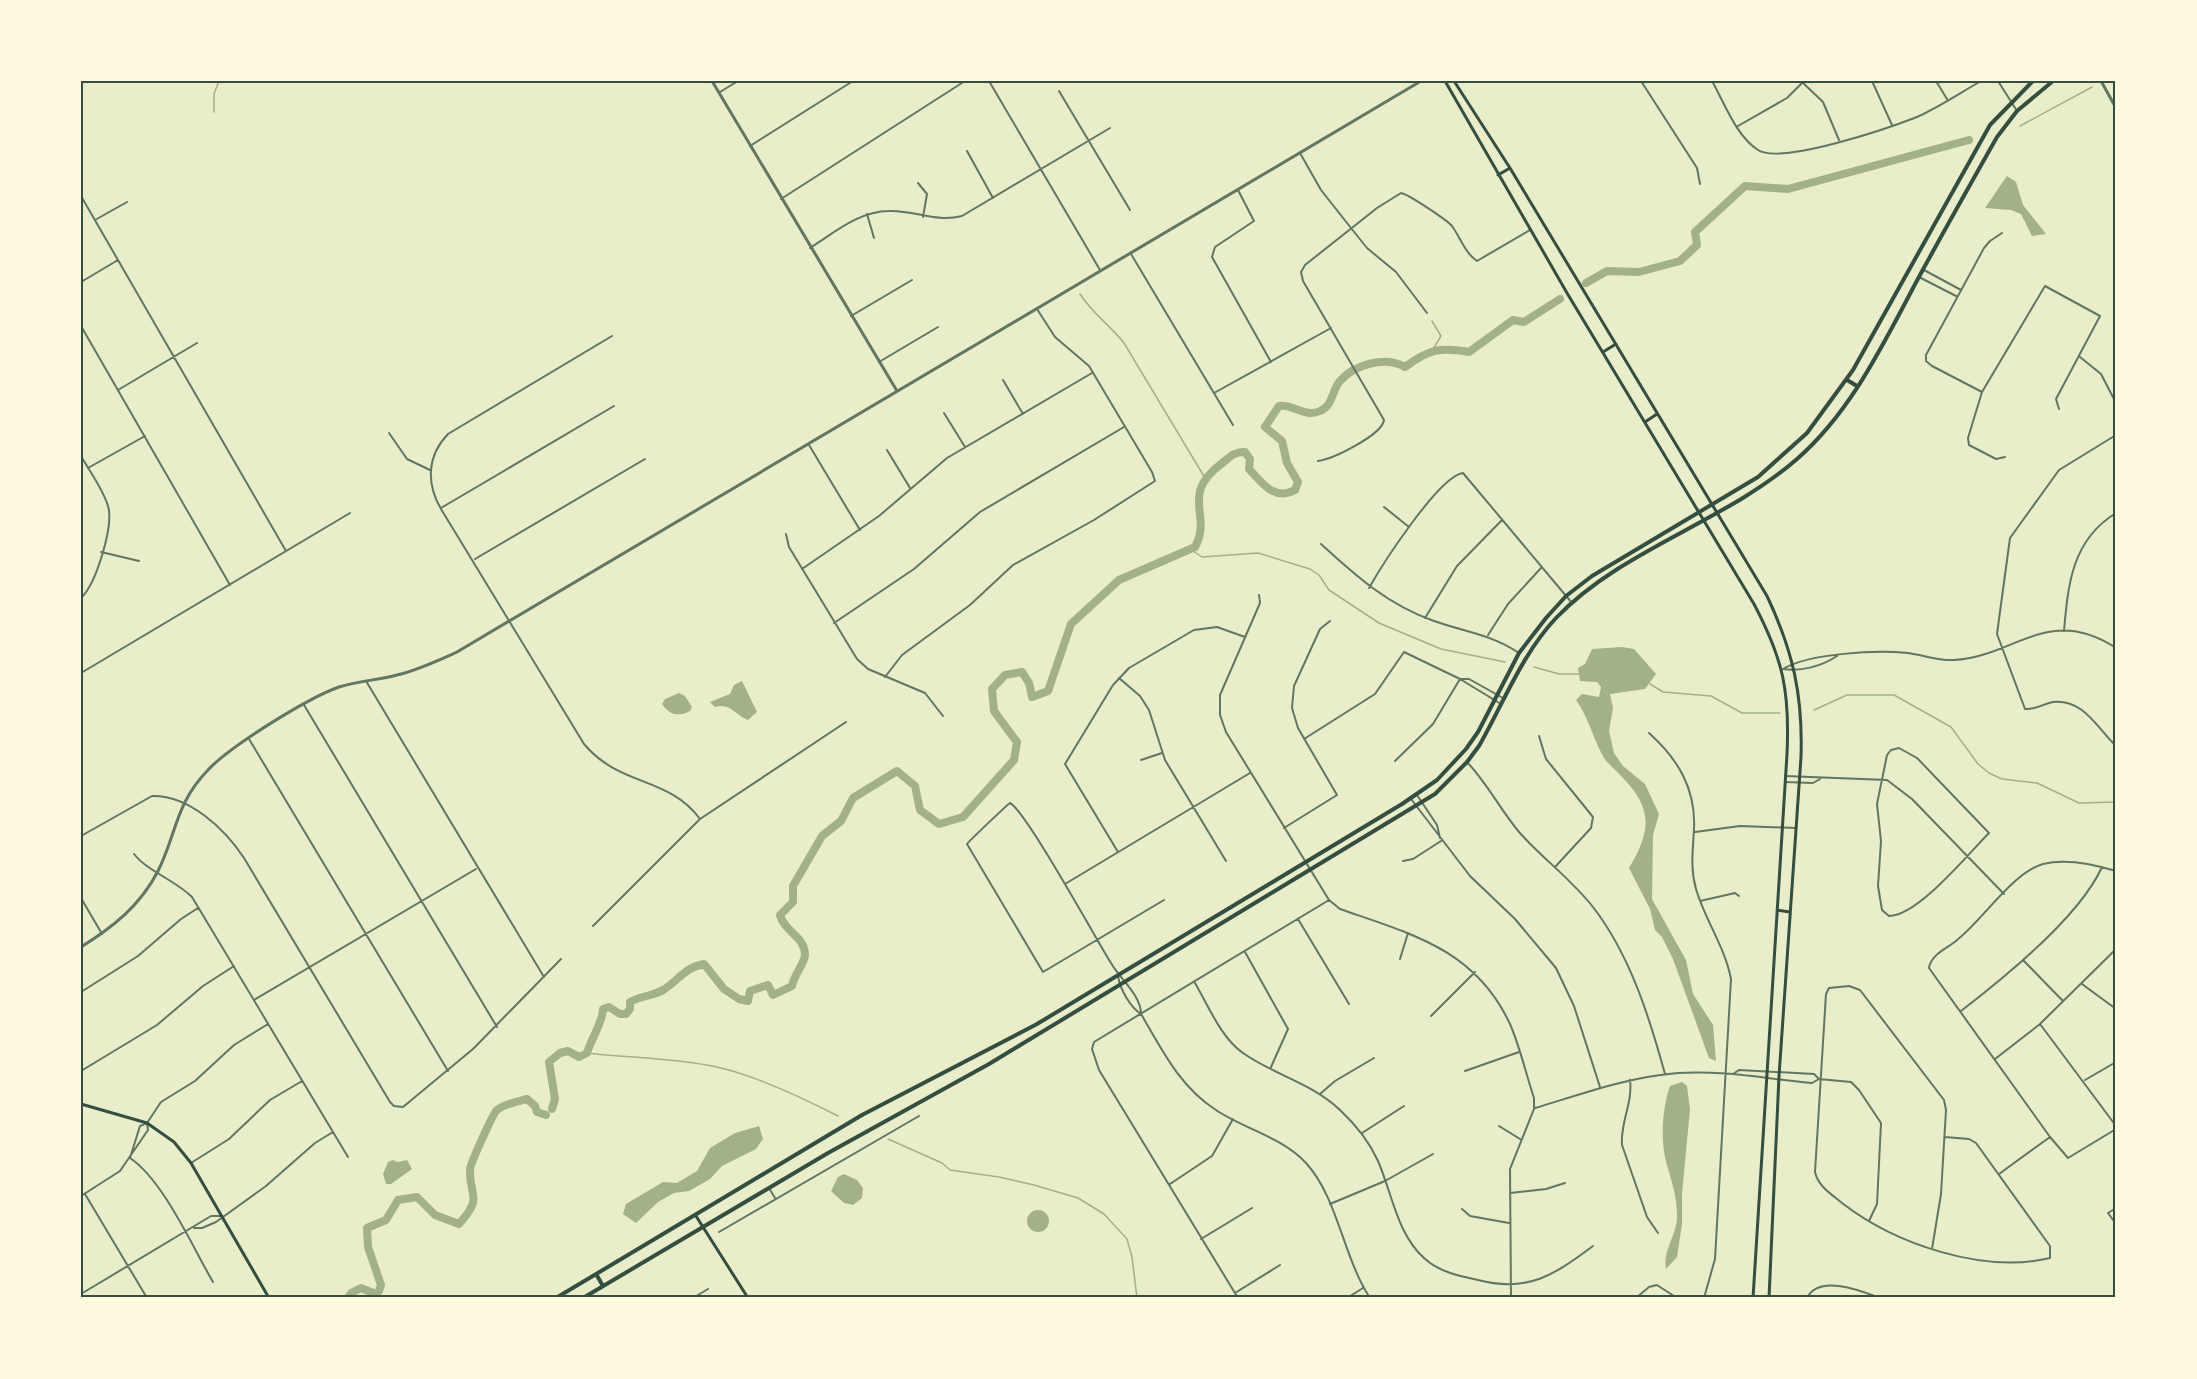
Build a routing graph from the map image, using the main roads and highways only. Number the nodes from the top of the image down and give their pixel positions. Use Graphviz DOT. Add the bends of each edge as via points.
graph roads {
  1 [pos="1445,81"];
  2 [pos="1454,81"];
  3 [pos="2033,81"];
  4 [pos="2054,81"];
  5 [pos="1510,168"];
  6 [pos="1498,175"];
  7 [pos="1616,344"];
  8 [pos="1602,352"];
  9 [pos="1847,380"];
  10 [pos="1857,386"];
  11 [pos="1657,414"];
  12 [pos="1645,422"];
  13 [pos="1711,505"];
  14 [pos="1699,512"];
  15 [pos="1716,513"];
  16 [pos="1704,520"];
  17 [pos="1635,550"];
  18 [pos="1639,558"];
  19 [pos="1777,910"];
  20 [pos="1790,912"];
  21 [pos="81,1104"];
  22 [pos="696,1216"];
  23 [pos="703,1227"];
  24 [pos="596,1274"];
  25 [pos="603,1286"];
  26 [pos="269,1298"];
  27 [pos="556,1298"];
  28 [pos="583,1298"];
  29 [pos="748,1298"];
  30 [pos="1753,1298"];
  31 [pos="1769,1298"];
  1 -- 6 [label="main road"];
  2 -- 5 [label="main road"];
  3 -- 9 [label="main road" via="1990,125 1973,152"];
  4 -- 10 [label="main road" via="2017,111 1996,137"];
  5 -- 6 [label="main road"];
  5 -- 7 [label="main road"];
  6 -- 8 [label="main road"];
  7 -- 8 [label="main road"];
  7 -- 11 [label="main road"];
  8 -- 12 [label="main road"];
  9 -- 10 [label="main road"];
  9 -- 13 [label="main road" via="1788,452 1758,477"];
  10 -- 15 [label="main road" via="1831,425 1797,459"];
  11 -- 12 [label="main road"];
  11 -- 13 [label="main road"];
  12 -- 14 [label="main road"];
  13 -- 14 [label="main road"];
  13 -- 15 [label="main road"];
  14 -- 16 [label="main road"];
  14 -- 17 [label="main road"];
  15 -- 16 [label="main road"];
  15 -- 20 [label="main road" via="1767,596 1795,671 1802,720"];
  16 -- 18 [label="main road"];
  16 -- 19 [label="main road" via="1754,604 1783,669 1787,720"];
  17 -- 18 [label="main road"];
  17 -- 22 [label="main road" via="1592,576 1546,618 1519,653 1462,754 1417,795 1037,1024 862,1115"];
  18 -- 23 [label="main road" via="1572,603 1538,641 1467,762 1423,803 988,1064"];
  19 -- 20 [label="main road"];
  19 -- 30 [label="main road"];
  20 -- 31 [label="main road"];
  21 -- 26 [label="main road" via="128,1115 174,1142 191,1163"];
  22 -- 23 [label="main road"];
  22 -- 24 [label="main road"];
  23 -- 25 [label="main road"];
  23 -- 29 [label="main road"];
  24 -- 25 [label="main road"];
  24 -- 27 [label="main road"];
  25 -- 28 [label="main road"];
}
